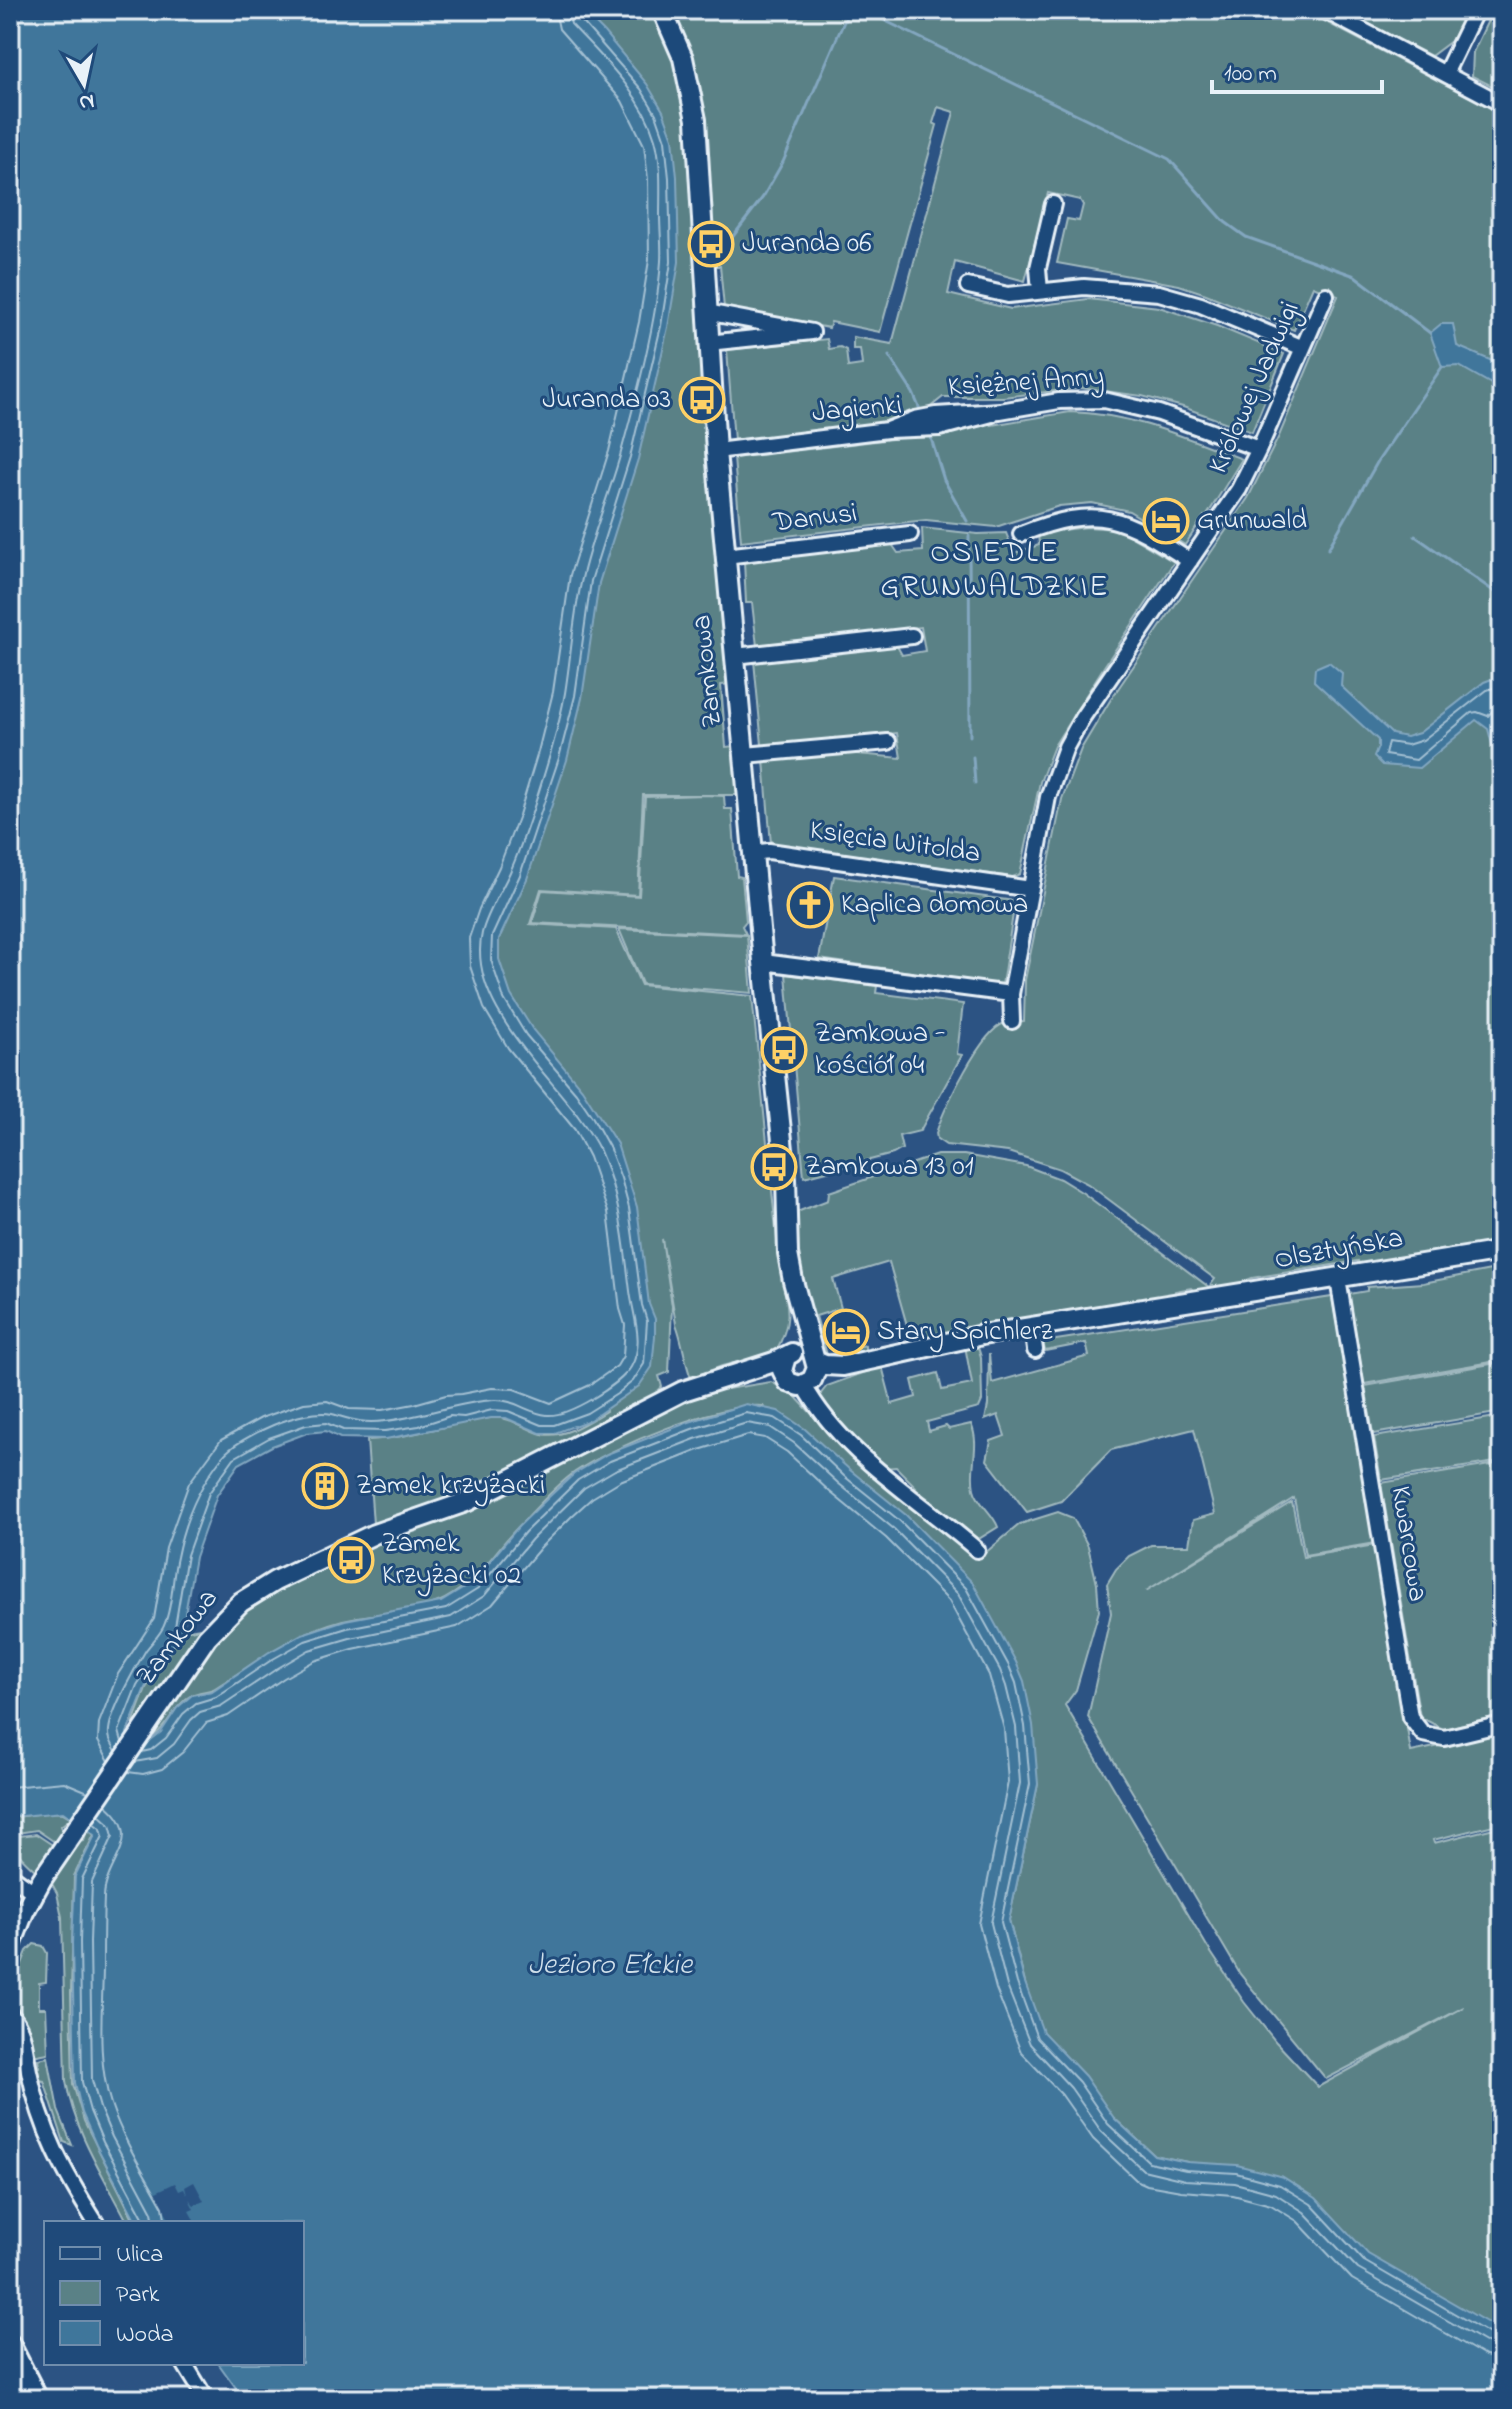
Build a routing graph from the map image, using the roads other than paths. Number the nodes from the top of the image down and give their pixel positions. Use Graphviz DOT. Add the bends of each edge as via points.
graph roads {
  1 [pos="662,10"];
  2 [pos="1324,10"];
  3 [pos="1476,10"];
  4 [pos="1445,74"];
  5 [pos="1502,104"];
  6 [pos="1053,204"];
  7 [pos="968,286"];
  8 [pos="1040,291"];
  9 [pos="1326,295"];
  10 [pos="706,312"];
  11 [pos="708,343"];
  12 [pos="1303,348"];
  13 [pos="1000,411"];
  14 [pos="1259,449"];
  15 [pos="716,451"];
  16 [pos="910,534"];
  17 [pos="1021,534"];
  18 [pos="725,556"];
  19 [pos="1190,561"];
  20 [pos="912,636"];
  21 [pos="735,656"];
  22 [pos="888,742"];
  23 [pos="745,755"];
  24 [pos="752,853"];
  25 [pos="1031,889"];
  26 [pos="763,962"];
  27 [pos="1011,994"];
  28 [pos="1012,1021"];
  29 [pos="1502,1251"];
  30 [pos="1338,1279"];
  31 [pos="797,1296"];
  32 [pos="1032,1327"];
  33 [pos="1035,1350"];
  34 [pos="790,1355"];
  35 [pos="811,1371"];
  36 [pos="785,1378"];
  37 [pos="714,1380"];
  38 [pos="977,1550"];
  39 [pos="1502,1724"];
  40 [pos="10,1875"];
  41 [pos="34,1892"];
  42 [pos="10,1948"];
  43 [pos="10,2014"];
  44 [pos="95,2221"];
  45 [pos="10,2344"];
  46 [pos="185,2365"];
  47 [pos="10,2382"];
  48 [pos="18,2399"];
  49 [pos="38,2399"];
  50 [pos="206,2399"];
  1 -- 10 [label="street, Zamkowa" via="688,76 696,120"];
  2 -- 4 [label="street"];
  3 -- 4 [label="street"];
  4 -- 5 [label="street"];
  6 -- 8 [label="street" via="1038,268"];
  7 -- 8 [label="street" via="1008,295"];
  8 -- 12 [label="street" via="1093,287 1159,293"];
  9 -- 12 [label="street, Królowej Jadwigi"];
  10 -- 11 [label="street, Zamkowa"];
  10 -- 11 [label="street" via="812,332"];
  11 -- 15 [label="street, Zamkowa"];
  12 -- 14 [label="street, Królowej Jadwigi"];
  13 -- 14 [label="street, Księżnej Anny" via="1104,400 1159,413"];
  13 -- 15 [label="street, Jagienki" via="939,428"];
  14 -- 19 [label="street, Królowej Jadwigi"];
  15 -- 18 [label="street, Zamkowa"];
  16 -- 18 [label="street, Danusi"];
  17 -- 19 [label="street" via="1065,518 1103,517 1137,528"];
  18 -- 21 [label="street, Zamkowa"];
  19 -- 25 [label="street, Królowej Jadwigi" via="1073,732 1048,797"];
  20 -- 21 [label="street"];
  21 -- 23 [label="street, Zamkowa"];
  22 -- 23 [label="street"];
  23 -- 24 [label="street, Zamkowa"];
  24 -- 25 [label="street, Księcia Witolda" via="769,851"];
  24 -- 26 [label="street, Zamkowa"];
  25 -- 27 [label="street, Królowej Jadwigi"];
  26 -- 27 [label="street"];
  26 -- 31 [label="street, Zamkowa" via="786,1178 788,1254"];
  27 -- 28 [label="street, Królowej Jadwigi"];
  29 -- 30 [label="street, Olsztyńska"];
  30 -- 32 [label="street, Olsztyńska" via="1183,1296"];
  30 -- 39 [label="street, Kwarcowa" via="1410,1717 1423,1734 1444,1738"];
  31 -- 34 [label="street, Zamkowa" via="798,1332"];
  31 -- 35 [label="street, Zamkowa"];
  32 -- 33 [label="street"];
  32 -- 35 [label="street" via="890,1355 845,1374"];
  34 -- 35 [label="street" via="803,1352"];
  34 -- 36 [label="street" via="782,1370"];
  34 -- 37 [label="street, Zamkowa"];
  35 -- 36 [label="street" via="795,1386"];
  35 -- 38 [label="street" via="815,1406 845,1440"];
  36 -- 37 [label="street, Zamkowa"];
  37 -- 41 [label="street, Zamkowa" via="466,1502 374,1534 254,1593 218,1623"];
  40 -- 41 [label="street"];
  41 -- 42 [label="street, Zamkowa"];
  43 -- 44 [label="street" via="21,2030 47,2139"];
  45 -- 49 [label="street"];
  46 -- 50 [label="street"];
  47 -- 48 [label="street"];
}
